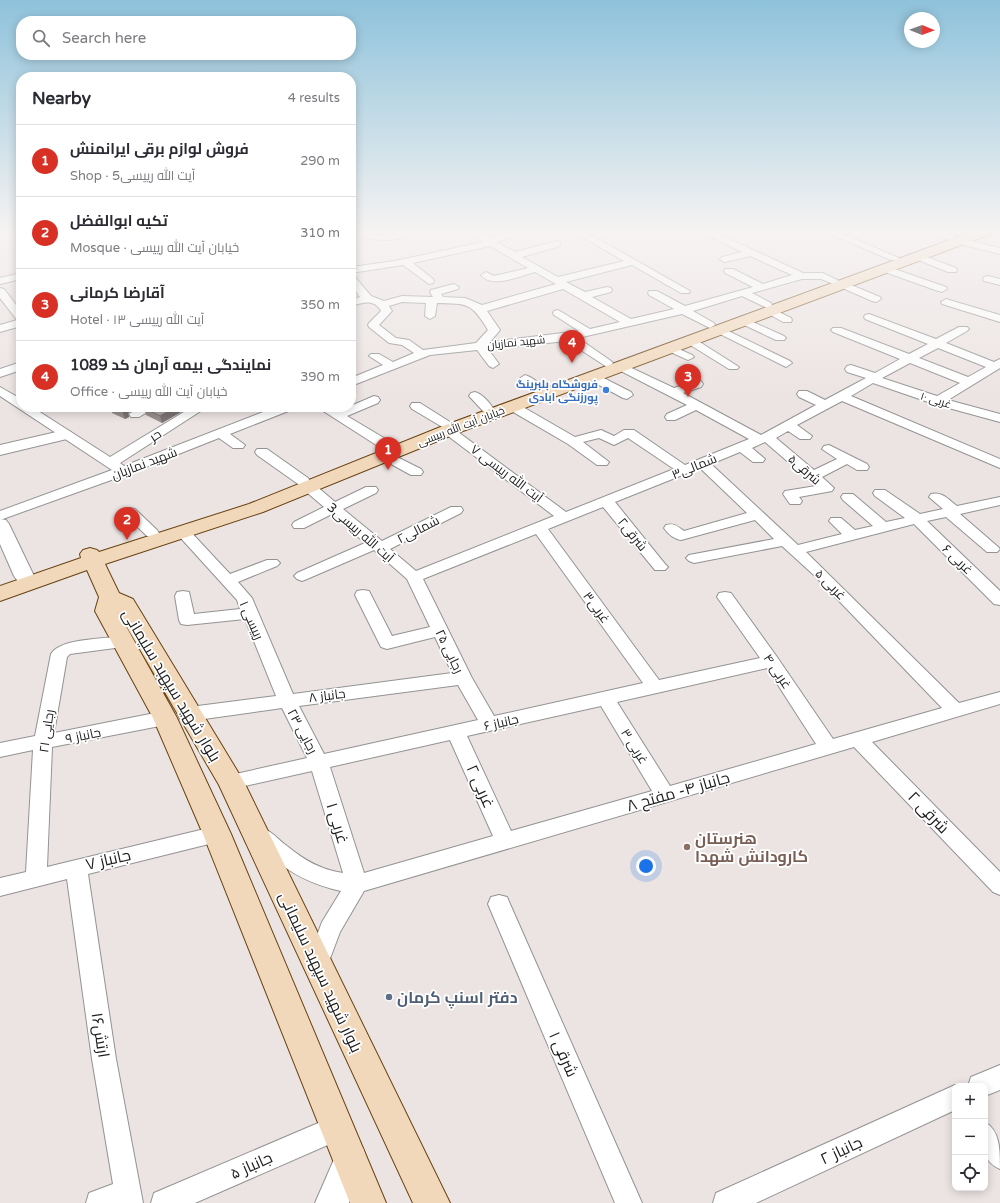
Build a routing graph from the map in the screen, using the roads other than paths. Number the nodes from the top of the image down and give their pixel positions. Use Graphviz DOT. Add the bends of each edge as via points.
graph roads {
  1 [pos="358,287"];
  2 [pos="454,287"];
  3 [pos="548,287"];
  4 [pos="567,287"];
  5 [pos="677,287"];
  6 [pos="761,287"];
  7 [pos="827,287"];
  8 [pos="849,287"];
  9 [pos="938,287"];
  10 [pos="942,289"];
  11 [pos="607,290"];
  12 [pos="684,291"];
  13 [pos="0,292"];
  14 [pos="743,292"];
  15 [pos="653,293"];
  16 [pos="479,296"];
  17 [pos="583,296"];
  18 [pos="367,298"];
  19 [pos="876,299"];
  20 [pos="436,300"];
  21 [pos="356,301"];
  22 [pos="946,302"];
  23 [pos="385,307"];
  24 [pos="485,308"];
  25 [pos="769,308"];
  26 [pos="684,310"];
  27 [pos="16,312"];
  28 [pos="558,313"];
  29 [pos="430,316"];
  30 [pos="869,317"];
  31 [pos="1000,319"];
  32 [pos="787,320"];
  33 [pos="744,321"];
  34 [pos="630,323"];
  35 [pos="16,324"];
  36 [pos="715,327"];
  37 [pos="0,329"];
  38 [pos="963,329"];
  39 [pos="836,330"];
  40 [pos="588,332"];
  41 [pos="568,337"];
  42 [pos="780,338"];
  43 [pos="691,341"];
  44 [pos="937,343"];
  45 [pos="665,345"];
  46 [pos="480,346"];
  47 [pos="422,354"];
  48 [pos="375,356"];
  49 [pos="688,357"];
  50 [pos="909,359"];
  51 [pos="404,362"];
  52 [pos="786,363"];
  53 [pos="493,364"];
  54 [pos="613,365"];
  55 [pos="392,366"];
  56 [pos="733,367"];
  57 [pos="994,367"];
  58 [pos="16,368"];
  59 [pos="418,369"];
  60 [pos="851,369"];
  61 [pos="0,373"];
  62 [pos="592,376"];
  63 [pos="874,378"];
  64 [pos="1000,378"];
  65 [pos="356,380"];
  66 [pos="969,382"];
  67 [pos="696,384"];
  68 [pos="0,391"];
  69 [pos="673,392"];
  70 [pos="802,394"];
  71 [pos="627,395"];
  72 [pos="475,396"];
  73 [pos="842,396"];
  74 [pos="374,400"];
  75 [pos="938,401"];
  76 [pos="16,402"];
  77 [pos="697,405"];
  78 [pos="826,405"];
  79 [pos="416,406"];
  80 [pos="512,406"];
  81 [pos="356,408"];
  82 [pos="487,408"];
  83 [pos="31,412"];
  84 [pos="140,412"];
  85 [pos="191,412"];
  86 [pos="273,412"];
  87 [pos="331,412"];
  88 [pos="347,412"];
  89 [pos="136,414"];
  90 [pos="338,416"];
  91 [pos="671,417"];
  92 [pos="1000,418"];
  93 [pos="788,425"];
  94 [pos="447,427"];
  95 [pos="221,433"];
  96 [pos="64,435"];
  97 [pos="805,436"];
  98 [pos="764,438"];
  99 [pos="573,442"];
  100 [pos="238,445"];
  101 [pos="742,447"];
  102 [pos="829,449"];
  103 [pos="0,450"];
  104 [pos="387,451"];
  105 [pos="262,452"];
  106 [pos="758,459"];
  107 [pos="848,459"];
  108 [pos="602,462"];
  109 [pos="110,463"];
  110 [pos="702,463"];
  111 [pos="1000,464"];
  112 [pos="862,467"];
  113 [pos="684,470"];
  114 [pos="123,471"];
  115 [pos="416,472"];
  116 [pos="812,476"];
  117 [pos="306,484"];
  118 [pos="371,490"];
  119 [pos="880,492"];
  120 [pos="848,497"];
  121 [pos="936,497"];
  122 [pos="606,501"];
  123 [pos="795,501"];
  124 [pos="1000,501"];
  125 [pos="334,508"];
  126 [pos="456,510"];
  127 [pos="951,511"];
  128 [pos="130,512"];
  129 [pos="757,515"];
  130 [pos="0,516"];
  131 [pos="564,517"];
  132 [pos="917,519"];
  133 [pos="836,521"];
  134 [pos="0,524"];
  135 [pos="299,525"];
  136 [pos="539,527"];
  137 [pos="883,527"];
  138 [pos="671,528"];
  139 [pos="183,532"];
  140 [pos="152,533"];
  141 [pos="852,535"];
  142 [pos="378,546"];
  143 [pos="790,546"];
  144 [pos="992,549"];
  145 [pos="91,557"];
  146 [pos="694,558"];
  147 [pos="272,563"];
  148 [pos="660,567"];
  149 [pos="24,576"];
  150 [pos="302,576"];
  151 [pos="414,577"];
  152 [pos="227,581"];
  153 [pos="0,584"];
  154 [pos="0,594"];
  155 [pos="363,595"];
  156 [pos="183,596"];
  157 [pos="725,596"];
  158 [pos="110,597"];
  159 [pos="1000,600"];
  160 [pos="250,614"];
  161 [pos="440,630"];
  162 [pos="124,642"];
  163 [pos="771,661"];
  164 [pos="463,678"];
  165 [pos="655,687"];
  166 [pos="605,698"];
  167 [pos="286,701"];
  168 [pos="996,703"];
  169 [pos="955,710"];
  170 [pos="178,716"];
  171 [pos="489,724"];
  172 [pos="456,732"];
  173 [pos="858,739"];
  174 [pos="43,743"];
  175 [pos="828,747"];
  176 [pos="0,750"];
  177 [pos="319,762"];
  178 [pos="231,782"];
  179 [pos="666,795"];
  180 [pos="254,830"];
  181 [pos="217,834"];
  182 [pos="505,841"];
  183 [pos="76,867"];
  184 [pos="36,876"];
  185 [pos="357,884"];
  186 [pos="1000,886"];
  187 [pos="0,887"];
  188 [pos="499,904"];
  189 [pos="317,965"];
  190 [pos="1000,1077"];
  191 [pos="987,1083"];
  192 [pos="952,1098"];
  193 [pos="337,1128"];
  194 [pos="988,1139"];
  195 [pos="1000,1156"];
  196 [pos="351,1160"];
  197 [pos="129,1197"];
  198 [pos="731,1202"];
  199 [pos="99,1203"];
  200 [pos="164,1203"];
  201 [pos="332,1203"];
  202 [pos="368,1203"];
  203 [pos="432,1203"];
  204 [pos="629,1203"];
  1 -- 18 [label="street"];
  2 -- 20 [label="street" via="435,292"];
  3 -- 24 [label="street"];
  4 -- 17 [label="street"];
  5 -- 12 [label="street"];
  6 -- 14 [label="street, شهید نمازیان"];
  7 -- 25 [label="main road, خیابان آیت الله رییسی"];
  8 -- 19 [label="street"];
  9 -- 10 [label="street"];
  11 -- 17 [label="street"];
  13 -- 27 [label="street"];
  14 -- 25 [label="street"];
  14 -- 26 [label="street, شهید نمازیان"];
  15 -- 26 [label="street"];
  16 -- 24 [label="street"];
  17 -- 34 [label="street"];
  18 -- 21 [label="street"];
  18 -- 23 [label="street"];
  20 -- 23 [label="street" via="402,299"];
  20 -- 24 [label="street" via="465,301"];
  20 -- 29 [label="street"];
  22 -- 31 [label="street"];
  23 -- 47 [label="street" via="373,325 394,341 405,342"];
  24 -- 46 [label="street" via="494,330"];
  25 -- 32 [label="street"];
  25 -- 33 [label="main road, خیابان آیت الله رییسی"];
  25 -- 36 [label="main road, خیابان آیت الله رییسی"];
  26 -- 34 [label="street, شهید نمازیان"];
  26 -- 36 [label="street"];
  28 -- 40 [label="street"];
  30 -- 44 [label="street"];
  33 -- 36 [label="main road, خیابان آیت الله رییسی"];
  33 -- 42 [label="street"];
  34 -- 40 [label="street, شهید نمازیان"];
  35 -- 37 [label="street"];
  36 -- 43 [label="main road, خیابان آیت الله رییسی"];
  36 -- 45 [label="main road, خیابان آیت الله رییسی"];
  36 -- 52 [label="street"];
  38 -- 44 [label="street, شمالی۳"];
  39 -- 50 [label="street"];
  40 -- 41 [label="street, شهید نمازیان"];
  41 -- 46 [label="street, شهید نمازیان"];
  41 -- 54 [label="street, شرقی۵"];
  43 -- 45 [label="main road, خیابان آیت الله رییسی"];
  43 -- 56 [label="street"];
  44 -- 50 [label="street, شمالی۳"];
  44 -- 57 [label="street"];
  45 -- 49 [label="street"];
  45 -- 54 [label="main road, خیابان آیت الله رییسی"];
  46 -- 47 [label="street, شهید نمازیان" via="453,344"];
  46 -- 53 [label="street"];
  47 -- 51 [label="street, شهید نمازیان"];
  48 -- 55 [label="street"];
  50 -- 63 [label="street, شمالی۳"];
  50 -- 66 [label="street"];
  51 -- 55 [label="street, شهید نمازیان"];
  51 -- 59 [label="street"];
  54 -- 62 [label="main road, خیابان آیت الله رییسی"];
  54 -- 69 [label="street, شرقی۵"];
  54 -- 82 [label="main road, خیابان آیت الله رییسی" via="531,384"];
  55 -- 65 [label="street, شهید نمازیان"];
  57 -- 64 [label="street"];
  57 -- 66 [label="street"];
  58 -- 61 [label="street"];
  60 -- 63 [label="street, غربی ۱۰"];
  62 -- 71 [label="street"];
  62 -- 80 [label="main road, خیابان آیت الله رییسی"];
  63 -- 73 [label="street, شمالی۳"];
  63 -- 75 [label="street, غربی ۱۰"];
  66 -- 75 [label="street"];
  67 -- 69 [label="street"];
  68 -- 76 [label="street"];
  69 -- 77 [label="street, شرقی۵"];
  70 -- 78 [label="street"];
  72 -- 82 [label="street"];
  73 -- 78 [label="street, شمالی۳"];
  73 -- 111 [label="street"];
  74 -- 81 [label="street"];
  75 -- 92 [label="street, غربی ۱۰"];
  77 -- 91 [label="street"];
  77 -- 98 [label="street, شرقی۵"];
  78 -- 93 [label="street, شمالی۳"];
  79 -- 94 [label="street, آیت الله رییسی ۷"];
  80 -- 94 [label="main road, خیابان آیت الله رییسی"];
  80 -- 99 [label="street"];
  82 -- 94 [label="main road, خیابان آیت الله رییسی"];
  83 -- 96 [label="street"];
  84 -- 89 [label="street"];
  85 -- 109 [label="street, حر"];
  86 -- 95 [label="street, شهید نمازیان"];
  87 -- 90 [label="street"];
  88 -- 90 [label="street"];
  90 -- 104 [label="street"];
  93 -- 97 [label="street"];
  93 -- 98 [label="street, شمالی۳"];
  94 -- 104 [label="main road, خیابان آیت الله رییسی"];
  94 -- 131 [label="street, آیت الله رییسی ۷"];
  95 -- 100 [label="street"];
  95 -- 114 [label="street, شهید نمازیان"];
  96 -- 103 [label="street"];
  96 -- 109 [label="street"];
  98 -- 101 [label="street, شمالی۳"];
  98 -- 116 [label="street, شرقی۵"];
  99 -- 108 [label="street"];
  99 -- 113 [label="street" via="600,434 614,441 629,433"];
  101 -- 106 [label="street"];
  101 -- 110 [label="street, شمالی۳"];
  102 -- 107 [label="street"];
  104 -- 115 [label="street"];
  104 -- 117 [label="main road, خیابان آیت الله رییسی"];
  105 -- 117 [label="street, آیت الله رییسی3"];
  107 -- 112 [label="street"];
  107 -- 116 [label="street"];
  109 -- 114 [label="street"];
  110 -- 113 [label="street, شمالی۳"];
  110 -- 129 [label="street, غربی ۵"];
  113 -- 122 [label="street, شمالی۳"];
  114 -- 130 [label="street, شهید نمازیان"];
  116 -- 123 [label="street, شرقی۵" via="827,488 790,494"];
  117 -- 125 [label="street, آیت الله رییسی3"];
  117 -- 139 [label="main road, خیابان آیت الله رییسی" via="256,508"];
  117 -- 140 [label="main road, خیابان آیت الله رییسی"];
  118 -- 125 [label="street"];
  119 -- 132 [label="street, غربی ۶"];
  120 -- 137 [label="street"];
  121 -- 127 [label="street"];
  122 -- 131 [label="street, شمالی۳"];
  122 -- 148 [label="street, شرقی۲"];
  124 -- 127 [label="street"];
  125 -- 135 [label="street"];
  125 -- 142 [label="street, آیت الله رییسی3"];
  126 -- 142 [label="street, شمالی۲"];
  127 -- 132 [label="street"];
  127 -- 144 [label="street"];
  128 -- 140 [label="street"];
  129 -- 138 [label="street" via="681,536"];
  129 -- 143 [label="street, غربی ۵"];
  131 -- 136 [label="street, شمالی۳"];
  132 -- 137 [label="street"];
  132 -- 159 [label="street, غربی ۶"];
  133 -- 141 [label="street"];
  134 -- 149 [label="street"];
  136 -- 151 [label="street, شمالی۳"];
  136 -- 165 [label="street, غربی۳"];
  137 -- 141 [label="street"];
  139 -- 145 [label="main road, خیابان آیت الله رییسی"];
  139 -- 152 [label="street, رییسی ۱"];
  140 -- 145 [label="main road, خیابان آیت الله رییسی"];
  141 -- 143 [label="street"];
  142 -- 150 [label="street, شمالی۲"];
  142 -- 151 [label="street, آیت الله رییسی3"];
  143 -- 146 [label="street"];
  143 -- 169 [label="street, غربی ۵"];
  145 -- 149 [label="main road"];
  145 -- 154 [label="main road"];
  145 -- 158 [label="main road"];
  147 -- 152 [label="street"];
  149 -- 153 [label="main road"];
  151 -- 161 [label="street, رجایی ۲۵"];
  152 -- 160 [label="street, رییسی ۱" via="244,598"];
  155 -- 161 [label="street" via="387,643"];
  156 -- 160 [label="street" via="187,620"];
  157 -- 163 [label="street, غربی ۴"];
  158 -- 162 [label="main road, بلوار شهید سپهبد سلیمانی" via="106,610"];
  158 -- 170 [label="main road, بلوار شهید سپهبد سلیمانی" via="125,604"];
  160 -- 167 [label="street, رییسی ۱"];
  161 -- 164 [label="street, رجایی ۲۵"];
  162 -- 170 [label="main road, بلوار شهید سپهبد سلیمانی"];
  162 -- 174 [label="street, رجایی ۲۱" via="61,651"];
  163 -- 165 [label="street, جانباز ۶"];
  163 -- 175 [label="street, غربی ۴"];
  164 -- 167 [label="street, جانباز ۸"];
  164 -- 171 [label="street, رجایی ۲۵"];
  165 -- 166 [label="street, جانباز ۶"];
  166 -- 171 [label="street, جانباز ۶"];
  166 -- 179 [label="street, غربی ۳"];
  167 -- 170 [label="street, جانباز ۸"];
  167 -- 177 [label="street, رجایی ۲۳"];
  168 -- 169 [label="street, جانباز ۴- مفتح ۸"];
  169 -- 173 [label="street, جانباز ۴- مفتح ۸"];
  170 -- 174 [label="street, جانباز ۹"];
  170 -- 178 [label="main road, بلوار شهید سپهبد سلیمانی"];
  170 -- 181 [label="main road, بلوار شهید سپهبد سلیمانی"];
  171 -- 172 [label="street, جانباز ۶"];
  172 -- 177 [label="street, جانباز ۶"];
  172 -- 182 [label="street, غربی ۲"];
  173 -- 175 [label="street, جانباز ۴- مفتح ۸"];
  173 -- 186 [label="street, شرقی ۲"];
  174 -- 176 [label="street, جانباز ۹"];
  174 -- 184 [label="street, رجایی ۲۱"];
  175 -- 179 [label="street, جانباز ۴- مفتح ۸"];
  177 -- 178 [label="street, جانباز ۶"];
  177 -- 185 [label="street, غربی ۱"];
  178 -- 180 [label="main road, بلوار شهید سپهبد سلیمانی"];
  179 -- 182 [label="street, جانباز ۴- مفتح ۸"];
  180 -- 185 [label="street" via="305,872 332,881"];
  180 -- 189 [label="main road, بلوار شهید سپهبد سلیمانی"];
  181 -- 183 [label="street, جانباز ۷"];
  181 -- 193 [label="main road, بلوار شهید سپهبد سلیمانی"];
  182 -- 185 [label="street, جانباز ۴- مفتح ۸"];
  183 -- 184 [label="street, جانباز ۷"];
  183 -- 197 [label="street, ارتش۱۶" via="104,1059"];
  184 -- 187 [label="street, جانباز ۷"];
  185 -- 189 [label="street" via="330,929"];
  188 -- 204 [label="street, شرقی ۱"];
  189 -- 203 [label="main road, بلوار شهید سپهبد سلیمانی"];
  190 -- 191 [label="street"];
  192 -- 198 [label="street, جانباز ۲"];
  193 -- 196 [label="main road, بلوار شهید سپهبد سلیمانی"];
  193 -- 200 [label="street, جانباز ۵"];
  194 -- 195 [label="street"];
  196 -- 201 [label="street"];
  196 -- 202 [label="main road, بلوار شهید سپهبد سلیمانی"];
  197 -- 199 [label="street"];
}
